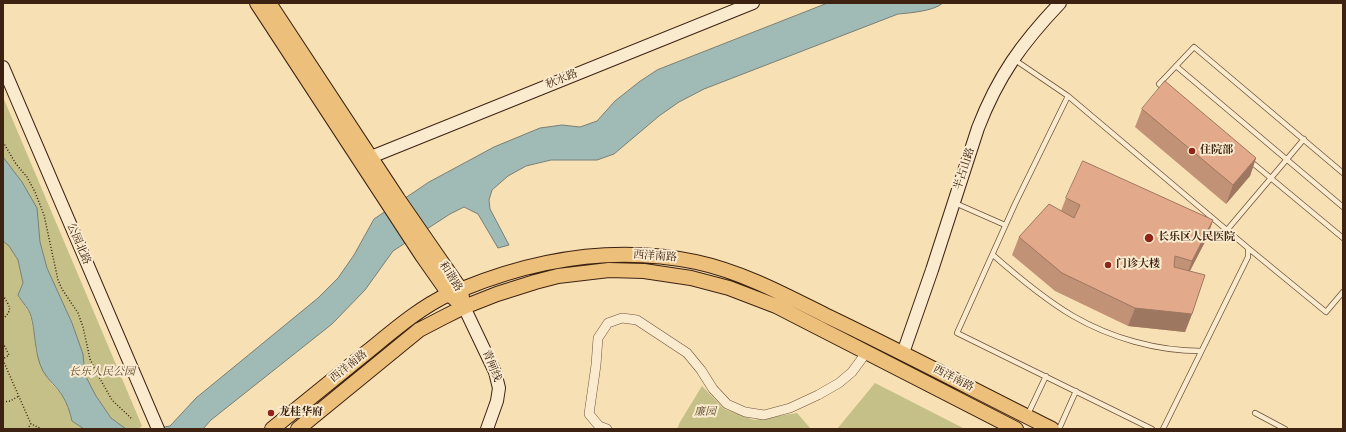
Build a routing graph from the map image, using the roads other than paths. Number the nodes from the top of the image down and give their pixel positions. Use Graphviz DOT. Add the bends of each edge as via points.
graph roads {
  1 [pos="256,3"];
  2 [pos="269,3"];
  3 [pos="753,3"];
  4 [pos="1060,3"];
  5 [pos="1014,59"];
  6 [pos="1176,66"];
  7 [pos="3,67"];
  8 [pos="1171,94"];
  9 [pos="1068,96"];
  10 [pos="1304,139"];
  11 [pos="371,157"];
  12 [pos="1248,158"];
  13 [pos="1287,160"];
  14 [pos="1343,172"];
  15 [pos="1271,178"];
  16 [pos="394,202"];
  17 [pos="954,202"];
  18 [pos="1343,207"];
  19 [pos="1005,225"];
  20 [pos="1227,230"];
  21 [pos="1343,238"];
  22 [pos="1248,248"];
  23 [pos="993,255"];
  24 [pos="455,292"];
  25 [pos="1343,292"];
  26 [pos="464,306"];
  27 [pos="1201,352"];
  28 [pos="866,353"];
  29 [pos="903,353"];
  30 [pos="1046,376"];
  31 [pos="1076,391"];
  32 [pos="1255,412"];
  33 [pos="1027,416"];
  34 [pos="156,425"];
  35 [pos="272,429"];
  36 [pos="298,429"];
  37 [pos="488,429"];
  38 [pos="607,429"];
  39 [pos="1016,429"];
  40 [pos="1052,429"];
  41 [pos="1059,429"];
  42 [pos="1152,429"];
  43 [pos="1163,429"];
  44 [pos="1285,429"];
  1 -- 16 [label="main road, 和谐路"];
  2 -- 11 [label="main road, 和谐路"];
  3 -- 11 [label="street, 秋水路"];
  4 -- 5 [label="street, 半占山路" via="1035,30"];
  5 -- 9 [label="lane"];
  5 -- 17 [label="street, 半占山路" via="987,106"];
  6 -- 8 [label="lane" via="1159,84"];
  6 -- 10 [label="lane" via="1194,47"];
  6 -- 13 [label="lane"];
  7 -- 34 [label="street, 公园北路"];
  9 -- 19 [label="lane"];
  9 -- 20 [label="lane"];
  10 -- 13 [label="lane"];
  10 -- 14 [label="lane"];
  11 -- 16 [label="main road, 和谐路"];
  12 -- 15 [label="lane"];
  13 -- 15 [label="lane"];
  13 -- 18 [label="lane"];
  15 -- 20 [label="lane"];
  15 -- 21 [label="lane"];
  16 -- 24 [label="main road, 和谐路"];
  17 -- 19 [label="lane"];
  17 -- 29 [label="street, 半占山路"];
  19 -- 23 [label="lane"];
  20 -- 22 [label="lane"];
  22 -- 25 [label="lane" via="1326,312"];
  22 -- 27 [label="lane" via="1248,257"];
  23 -- 27 [label="lane" via="1040,294 1073,316 1111,334 1151,346"];
  23 -- 30 [label="lane" via="957,333"];
  24 -- 26 [label="main road, 和谐路"];
  24 -- 29 [label="main road, 西洋南路" via="490,278 542,263 583,257 658,256 699,263 764,286"];
  24 -- 35 [label="main road, 西洋南路" via="409,318"];
  26 -- 28 [label="main road, 西洋南路" via="558,276 609,270 644,271 691,278 729,288 776,306"];
  26 -- 36 [label="main road, 西洋南路" via="419,330"];
  26 -- 37 [label="street, 青闸线" via="495,372 499,388"];
  27 -- 43 [label="lane"];
  28 -- 38 [label="street" via="852,372 839,383 790,408 764,415 745,412 727,404 687,353 637,320 622,318 608,323 598,338 589,414 598,426"];
  28 -- 39 [label="main road, 西洋南路"];
  29 -- 33 [label="main road, 西洋南路"];
  30 -- 31 [label="lane"];
  30 -- 33 [label="lane"];
  31 -- 41 [label="lane"];
  31 -- 42 [label="lane"];
  32 -- 44 [label="lane"];
  33 -- 40 [label="main road, 西洋南路"];
}
